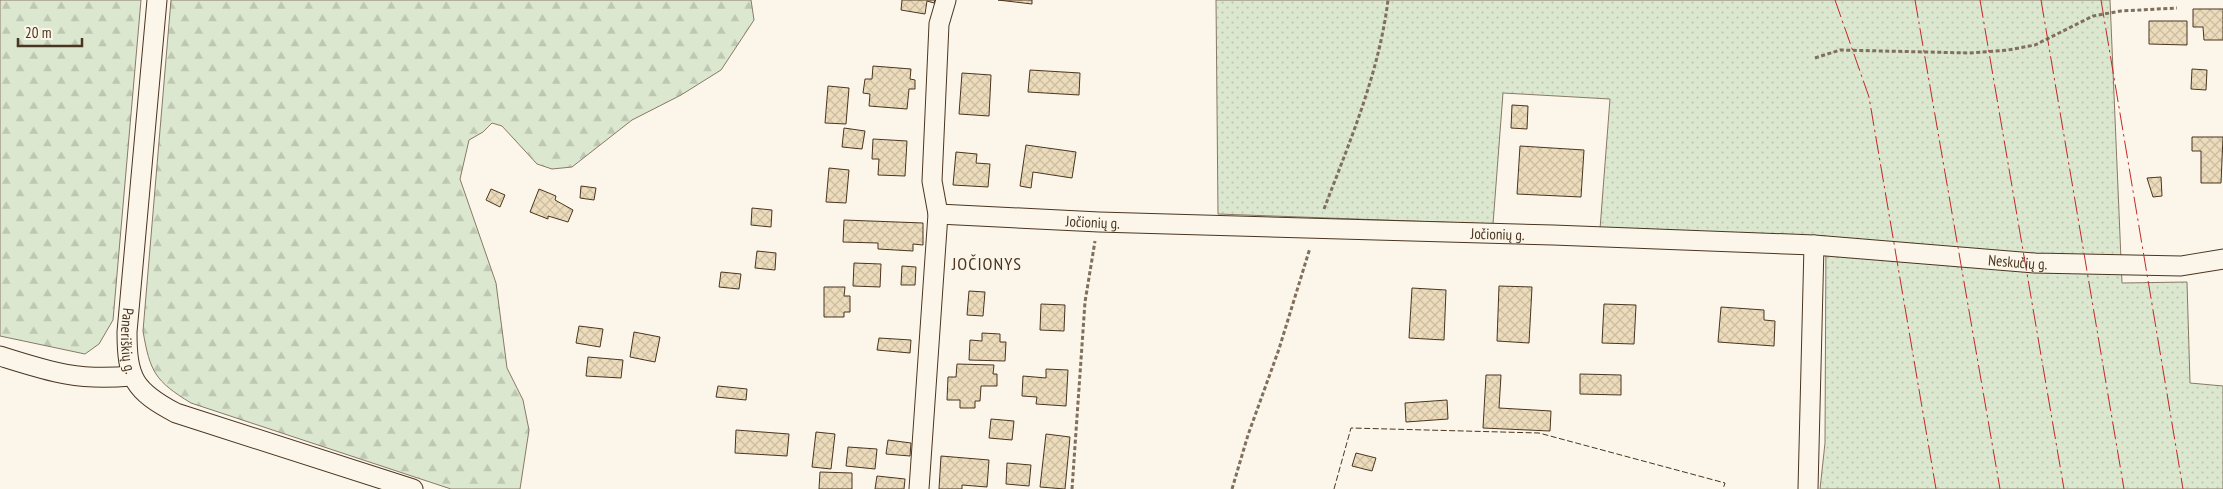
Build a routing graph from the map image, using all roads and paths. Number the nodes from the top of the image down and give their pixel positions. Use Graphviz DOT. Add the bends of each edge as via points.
graph roads {
  1 [pos="157,0"];
  2 [pos="946,0"];
  3 [pos="1388,0"];
  4 [pos="2177,8"];
  5 [pos="1815,58"];
  6 [pos="938,214"];
  7 [pos="1099,222"];
  8 [pos="1316,228"];
  9 [pos="1814,245"];
  10 [pos="2223,259"];
  11 [pos="0,356"];
  12 [pos="131,376"];
  13 [pos="413,489"];
  14 [pos="919,489"];
  15 [pos="1072,489"];
  16 [pos="1232,489"];
  17 [pos="1808,489"];
  1 -- 12 [label="street, Paneriškių g." via="127,332"];
  2 -- 6 [label="street" via="939,24 932,181"];
  3 -- 8 [label="path" via="1385,28 1363,107"];
  4 -- 5 [label="path" via="2121,10 2093,16 2035,45 2008,50 1969,53 1840,50"];
  6 -- 7 [label="street, Jočionių g."];
  6 -- 14 [label="street"];
  7 -- 8 [label="street, Jočionių g."];
  7 -- 15 [label="path" via="1085,302"];
  8 -- 9 [label="street, Jočionių g."];
  8 -- 16 [label="path"];
  9 -- 10 [label="street, Neskučių g." via="2035,263 2181,266"];
  9 -- 17 [label="street"];
  11 -- 12 [label="street" via="59,374 105,378"];
  12 -- 13 [label="street, Paneriškių g." via="141,390 176,413"];
}
